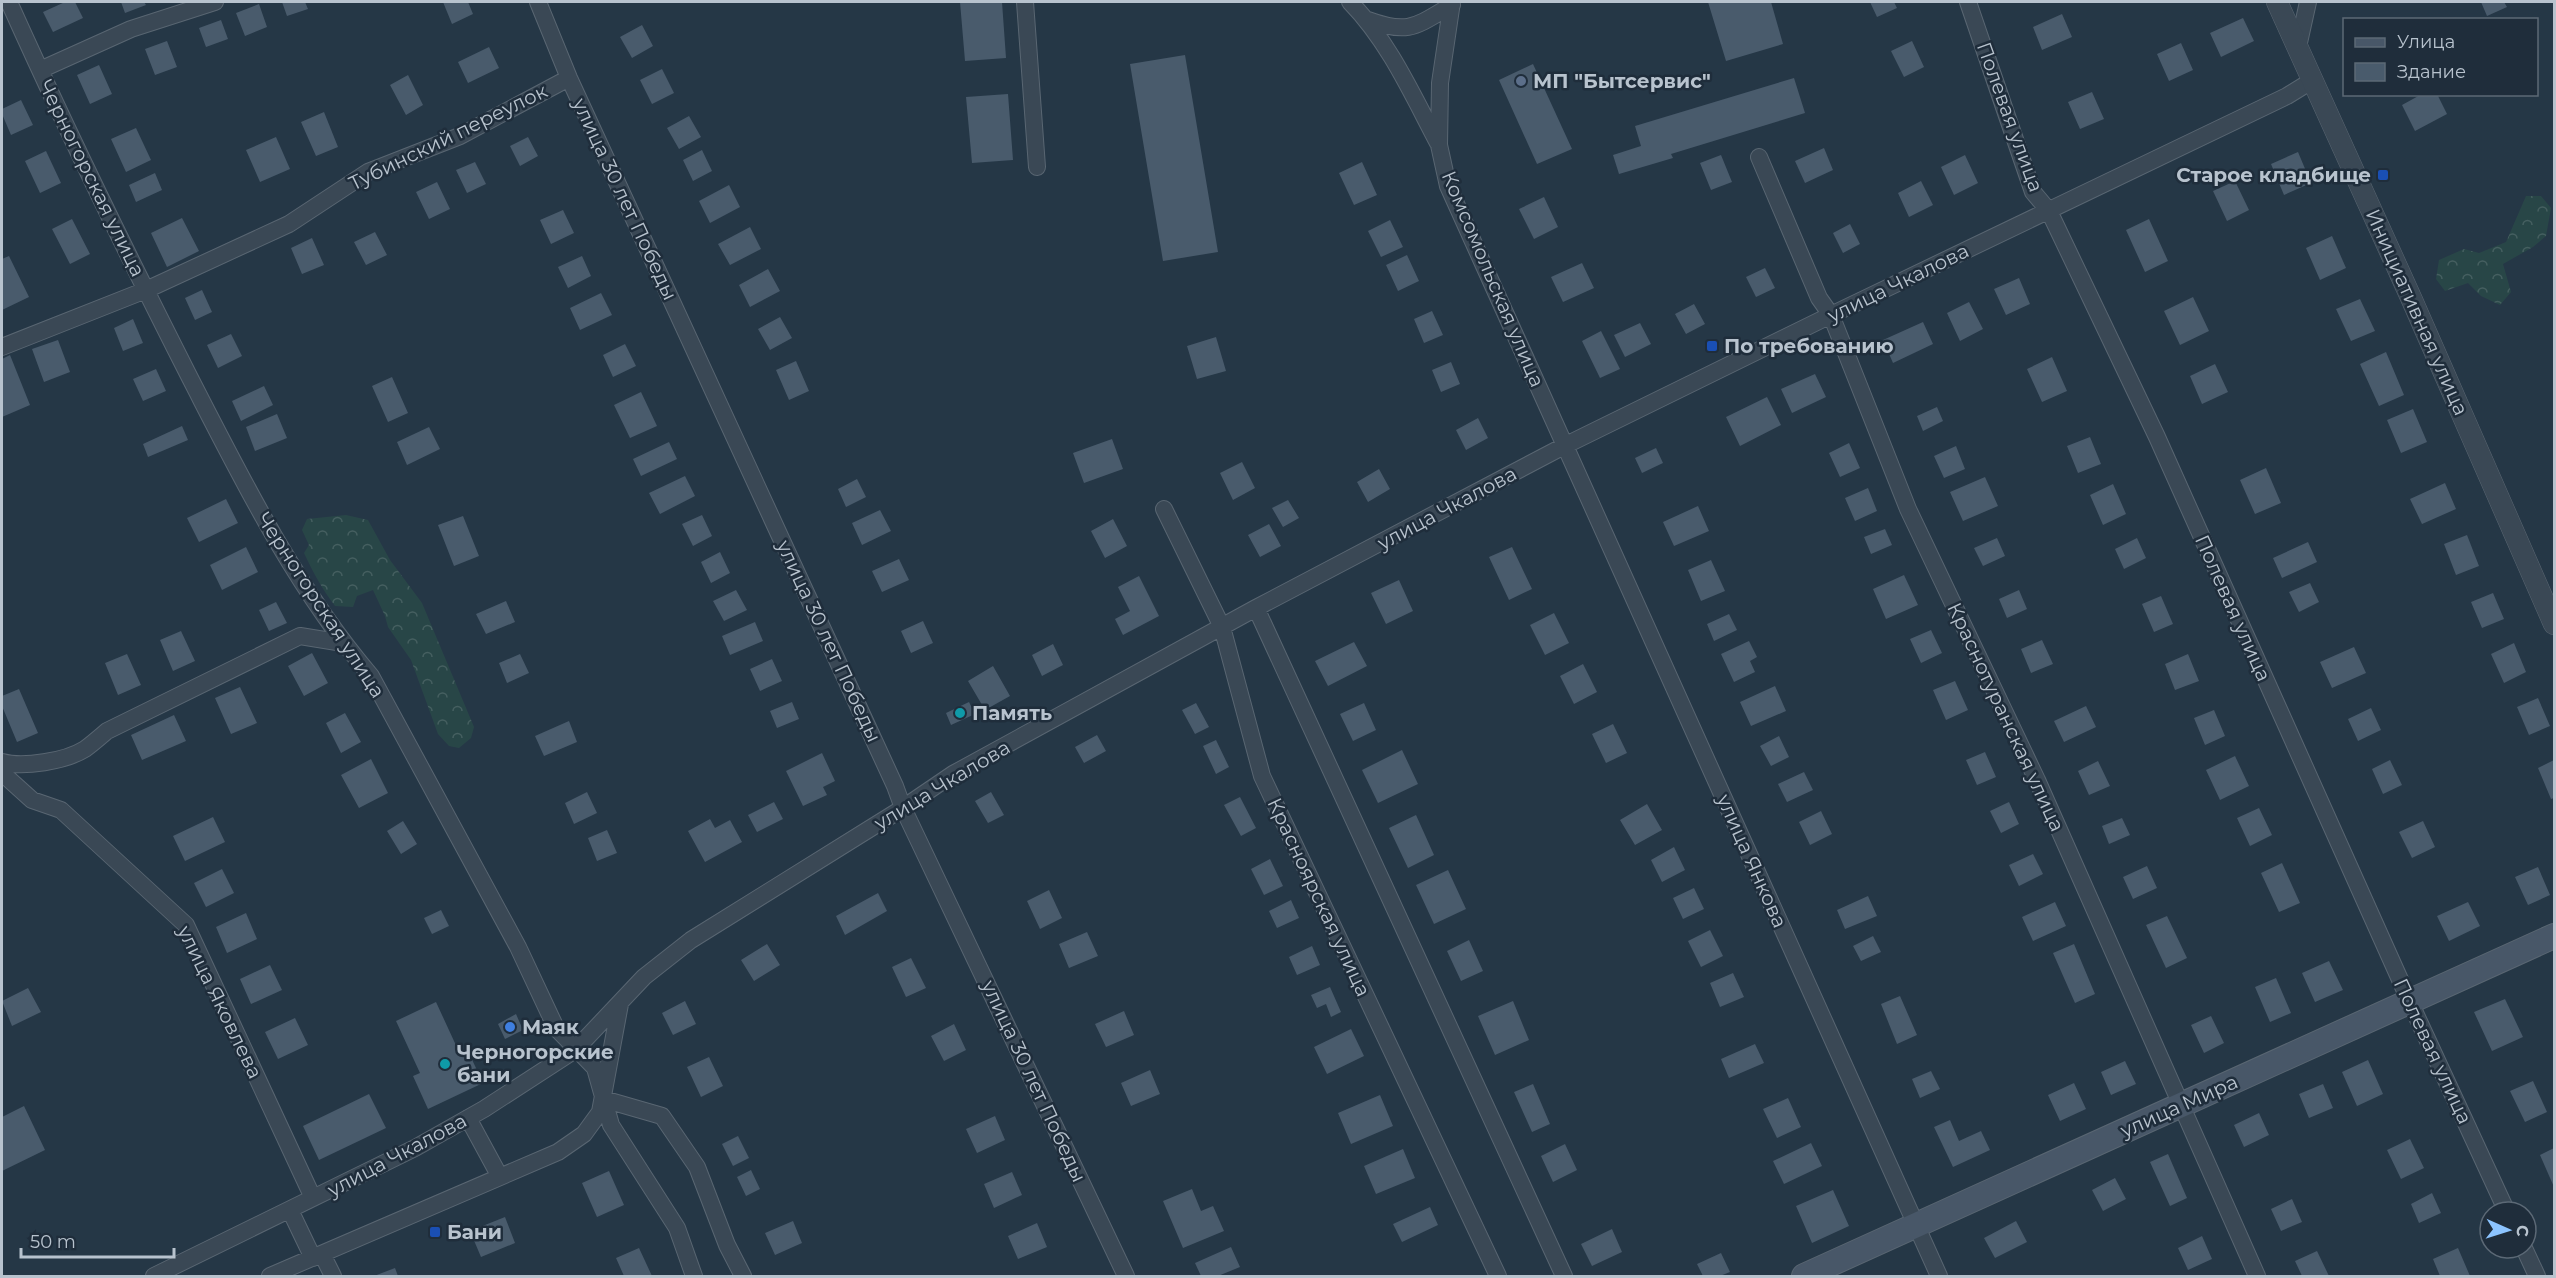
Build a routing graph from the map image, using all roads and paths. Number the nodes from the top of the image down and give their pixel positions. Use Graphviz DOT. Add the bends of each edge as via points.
graph roads {
  1 [pos="9,2"];
  2 [pos="215,2"];
  3 [pos="538,2"];
  4 [pos="1025,2"];
  5 [pos="1350,2"];
  6 [pos="1968,2"];
  7 [pos="2277,2"];
  8 [pos="2308,2"];
  9 [pos="1452,3"];
  10 [pos="1368,20"];
  11 [pos="2298,47"];
  12 [pos="40,70"];
  13 [pos="569,78"];
  14 [pos="2313,80"];
  15 [pos="1439,145"];
  16 [pos="1759,157"];
  17 [pos="1037,167"];
  18 [pos="2049,211"];
  19 [pos="146,290"];
  20 [pos="1831,315"];
  21 [pos="2,346"];
  22 [pos="1564,446"];
  23 [pos="1164,509"];
  24 [pos="1256,608"];
  25 [pos="2554,624"];
  26 [pos="1222,627"];
  27 [pos="343,643"];
  28 [pos="2,762"];
  29 [pos="2,773"];
  30 [pos="903,808"];
  31 [pos="2554,936"];
  32 [pos="2410,1002"];
  33 [pos="620,1004"];
  34 [pos="575,1050"];
  35 [pos="603,1100"];
  36 [pos="2181,1105"];
  37 [pos="468,1118"];
  38 [pos="500,1178"];
  39 [pos="314,1198"];
  40 [pos="2501,1200"];
  41 [pos="290,1210"];
  42 [pos="1916,1225"];
  43 [pos="317,1256"];
  44 [pos="2530,1260"];
  45 [pos="154,1276"];
  46 [pos="272,1276"];
  47 [pos="333,1276"];
  48 [pos="694,1276"];
  49 [pos="743,1276"];
  50 [pos="1126,1276"];
  51 [pos="1498,1276"];
  52 [pos="1564,1276"];
  53 [pos="1804,1276"];
  54 [pos="1939,1276"];
  55 [pos="2257,1276"];
  56 [pos="2537,1276"];
  1 -- 12 [label="street, Черногорская улица"];
  2 -- 12 [label="street" via="131,29"];
  3 -- 13 [label="street, улица 30 лет Победы"];
  4 -- 17 [label="street"];
  5 -- 10 [label="street"];
  6 -- 18 [label="street, Полевая улица" via="2033,192"];
  7 -- 11 [label="street, Инициативная улица"];
  8 -- 11 [label="street"];
  9 -- 10 [label="street" via="1413,26 1393,29"];
  9 -- 15 [label="street, Комсомольская улица" via="1440,83"];
  10 -- 15 [label="street"];
  11 -- 14 [label="street, Инициативная улица"];
  12 -- 19 [label="street, Черногорская улица"];
  13 -- 19 [label="street, Тубинский переулок" via="460,136 368,172 289,224"];
  13 -- 30 [label="street, улица 30 лет Победы"];
  14 -- 18 [label="street, улица Чкалова"];
  14 -- 25 [label="street, Инициативная улица"];
  15 -- 22 [label="street, Комсомольская улица" via="1448,186"];
  16 -- 20 [label="street, Краснотуранская улица" via="1819,298"];
  18 -- 20 [label="street, улица Чкалова"];
  18 -- 32 [label="street, Полевая улица" via="2157,437"];
  19 -- 21 [label="street, Тубинский переулок"];
  19 -- 27 [label="street, Черногорская улица" via="264,522"];
  20 -- 22 [label="street, улица Чкалова"];
  20 -- 36 [label="street, Краснотуранская улица" via="1908,509 2037,780"];
  22 -- 24 [label="street, улица Чкалова"];
  22 -- 42 [label="street, улица Янкова"];
  23 -- 26 [label="street, Красноярская улица"];
  24 -- 26 [label="street, улица Чкалова"];
  24 -- 52 [label="street"];
  26 -- 30 [label="street, улица Чкалова" via="953,774"];
  26 -- 51 [label="street, Красноярская улица" via="1262,776"];
  27 -- 28 [label="street" via="300,636 107,731 82,750 39,764"];
  27 -- 34 [label="street, Черногорская улица" via="371,676 518,947 555,1028"];
  29 -- 39 [label="street, улица Яковлева" via="32,800 61,810 186,925"];
  30 -- 33 [label="street, улица Чкалова" via="691,940 644,977"];
  30 -- 50 [label="street, улица 30 лет Победы"];
  31 -- 32 [label="main road, улица Мира"];
  32 -- 36 [label="main road, улица Мира"];
  32 -- 40 [label="street, Полевая улица"];
  33 -- 34 [label="street, улица Чкалова"];
  33 -- 35 [label="street"];
  34 -- 35 [label="street, Черногорская улица" via="595,1068"];
  34 -- 37 [label="street, улица Чкалова"];
  35 -- 38 [label="street" via="600,1112 584,1134 558,1152"];
  35 -- 48 [label="street, Черногорская улица" via="610,1125 677,1228"];
  35 -- 49 [label="street" via="662,1116 697,1167"];
  36 -- 42 [label="main road, улица Мира"];
  36 -- 55 [label="street, Краснотуранская улица"];
  37 -- 38 [label="street"];
  37 -- 39 [label="street, улица Чкалова"];
  38 -- 43 [label="street"];
  39 -- 41 [label="street, улица Чкалова"];
  41 -- 43 [label="street"];
  41 -- 45 [label="street, улица Чкалова"];
  42 -- 53 [label="main road, улица Мира"];
  42 -- 54 [label="street, улица Янкова"];
  43 -- 46 [label="street"];
  43 -- 47 [label="street"];
  44 -- 56 [label="street"];
}
